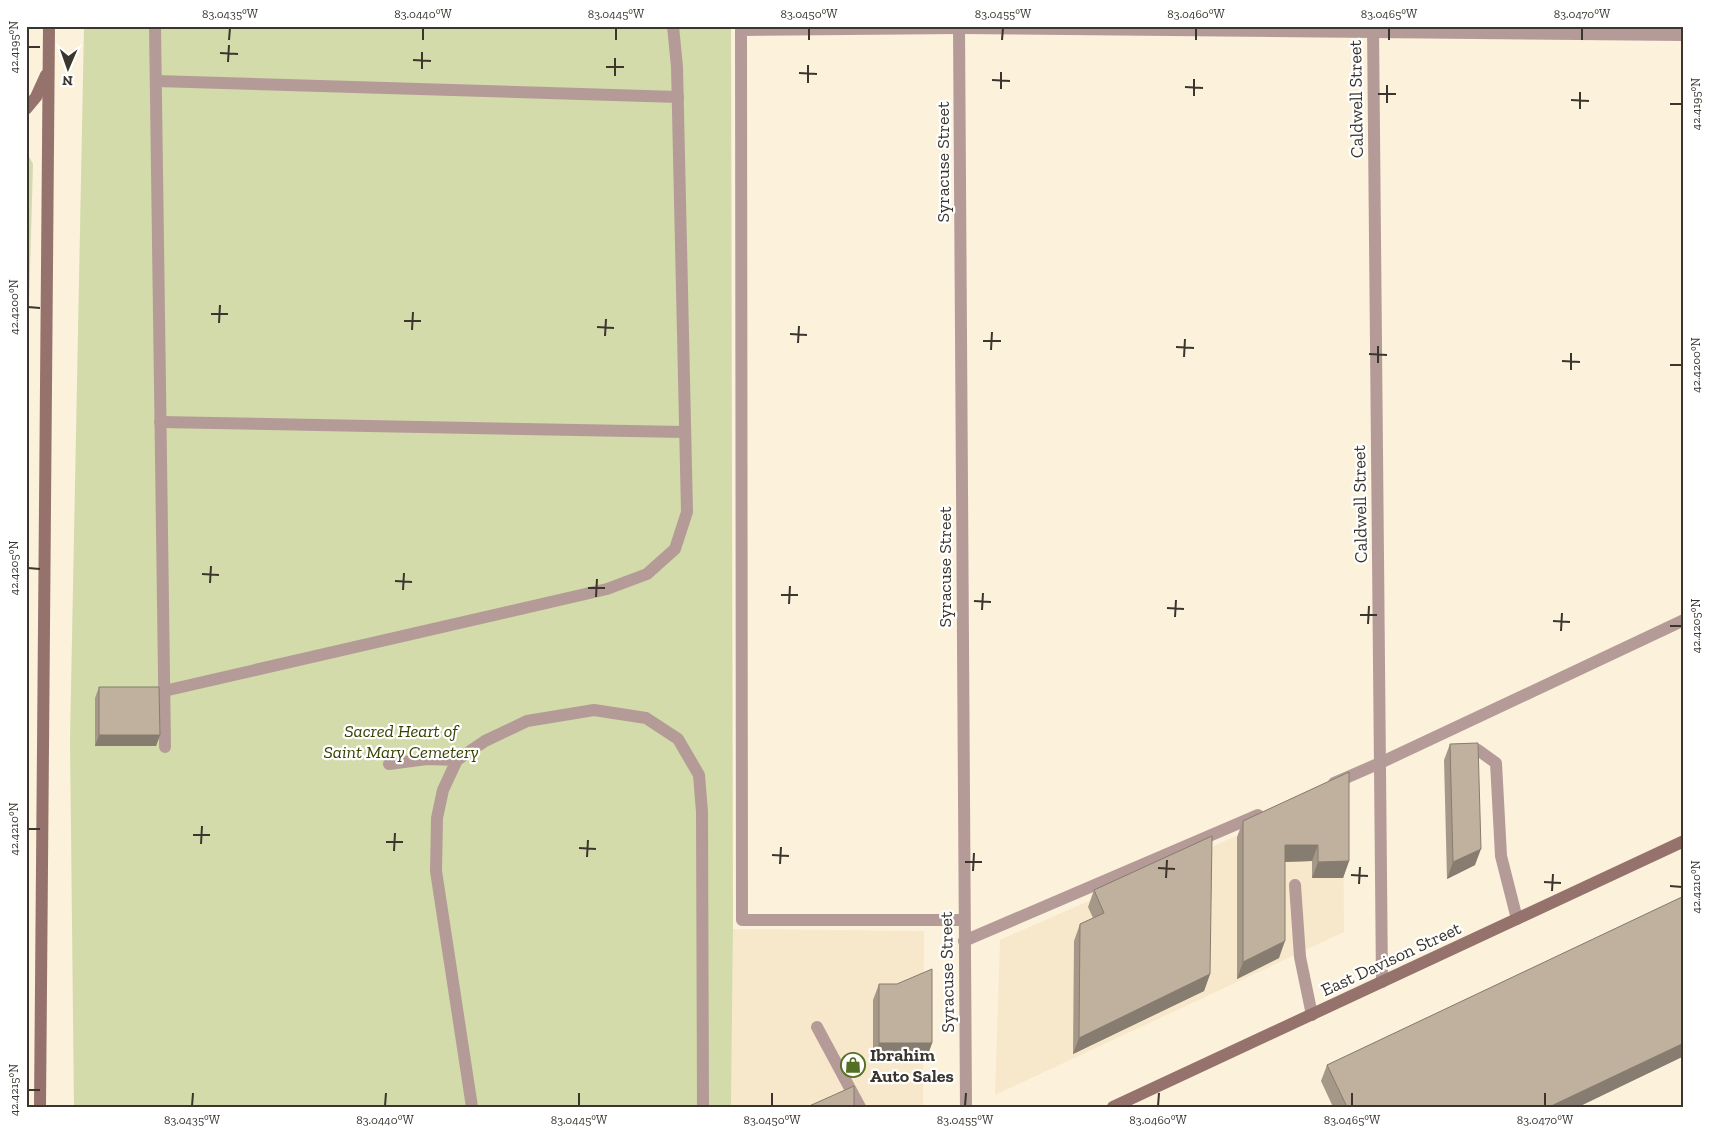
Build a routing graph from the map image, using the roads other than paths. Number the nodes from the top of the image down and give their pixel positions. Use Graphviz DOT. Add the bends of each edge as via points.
graph roads {
  1 [pos="49,26"];
  2 [pos="155,26"];
  3 [pos="673,26"];
  4 [pos="959,27"];
  5 [pos="1373,29"];
  6 [pos="1684,35"];
  7 [pos="48,72"];
  8 [pos="156,81"];
  9 [pos="678,97"];
  10 [pos="26,109"];
  11 [pos="160,422"];
  12 [pos="685,432"];
  13 [pos="1684,620"];
  14 [pos="164,691"];
  15 [pos="165,747"];
  16 [pos="1478,750"];
  17 [pos="457,760"];
  18 [pos="1380,763"];
  19 [pos="389,764"];
  20 [pos="1326,786"];
  21 [pos="1272,810"];
  22 [pos="1684,840"];
  23 [pos="1295,885"];
  24 [pos="1517,919"];
  25 [pos="964,920"];
  26 [pos="964,941"];
  27 [pos="1382,982"];
  28 [pos="1312,1015"];
  29 [pos="817,1027"];
  30 [pos="40,1107"];
  31 [pos="472,1107"];
  32 [pos="702,1107"];
  33 [pos="860,1107"];
  34 [pos="966,1107"];
  35 [pos="1113,1107"];
  1 -- 7 [label="main road"];
  2 -- 8 [label="street"];
  3 -- 9 [label="street"];
  4 -- 5 [label="street"];
  4 -- 25 [label="street, Syracuse Street"];
  4 -- 25 [label="street" via="741,30 742,920"];
  5 -- 6 [label="street"];
  5 -- 18 [label="street, Caldwell Street"];
  7 -- 10 [label="main road"];
  7 -- 30 [label="main road"];
  8 -- 9 [label="street"];
  8 -- 11 [label="street"];
  9 -- 12 [label="street"];
  11 -- 12 [label="street"];
  11 -- 14 [label="street"];
  12 -- 14 [label="street" via="687,512 675,549 647,574 607,590"];
  13 -- 18 [label="street"];
  14 -- 15 [label="street"];
  16 -- 24 [label="street" via="1496,764 1501,856"];
  17 -- 19 [label="street" via="427,759"];
  17 -- 31 [label="street" via="443,790 437,818 436,872"];
  17 -- 32 [label="street" via="485,741 527,721 594,710 646,718 678,739 699,775 702,812"];
  18 -- 20 [label="street"];
  18 -- 27 [label="street, Caldwell Street"];
  21 -- 26 [label="street"];
  22 -- 24 [label="main road, East Davison Street"];
  23 -- 28 [label="street" via="1300,957"];
  24 -- 27 [label="main road, East Davison Street"];
  25 -- 26 [label="street, Syracuse Street"];
  26 -- 34 [label="street, Syracuse Street"];
  27 -- 28 [label="main road, East Davison Street"];
  28 -- 35 [label="main road, East Davison Street"];
  29 -- 33 [label="street"];
}
